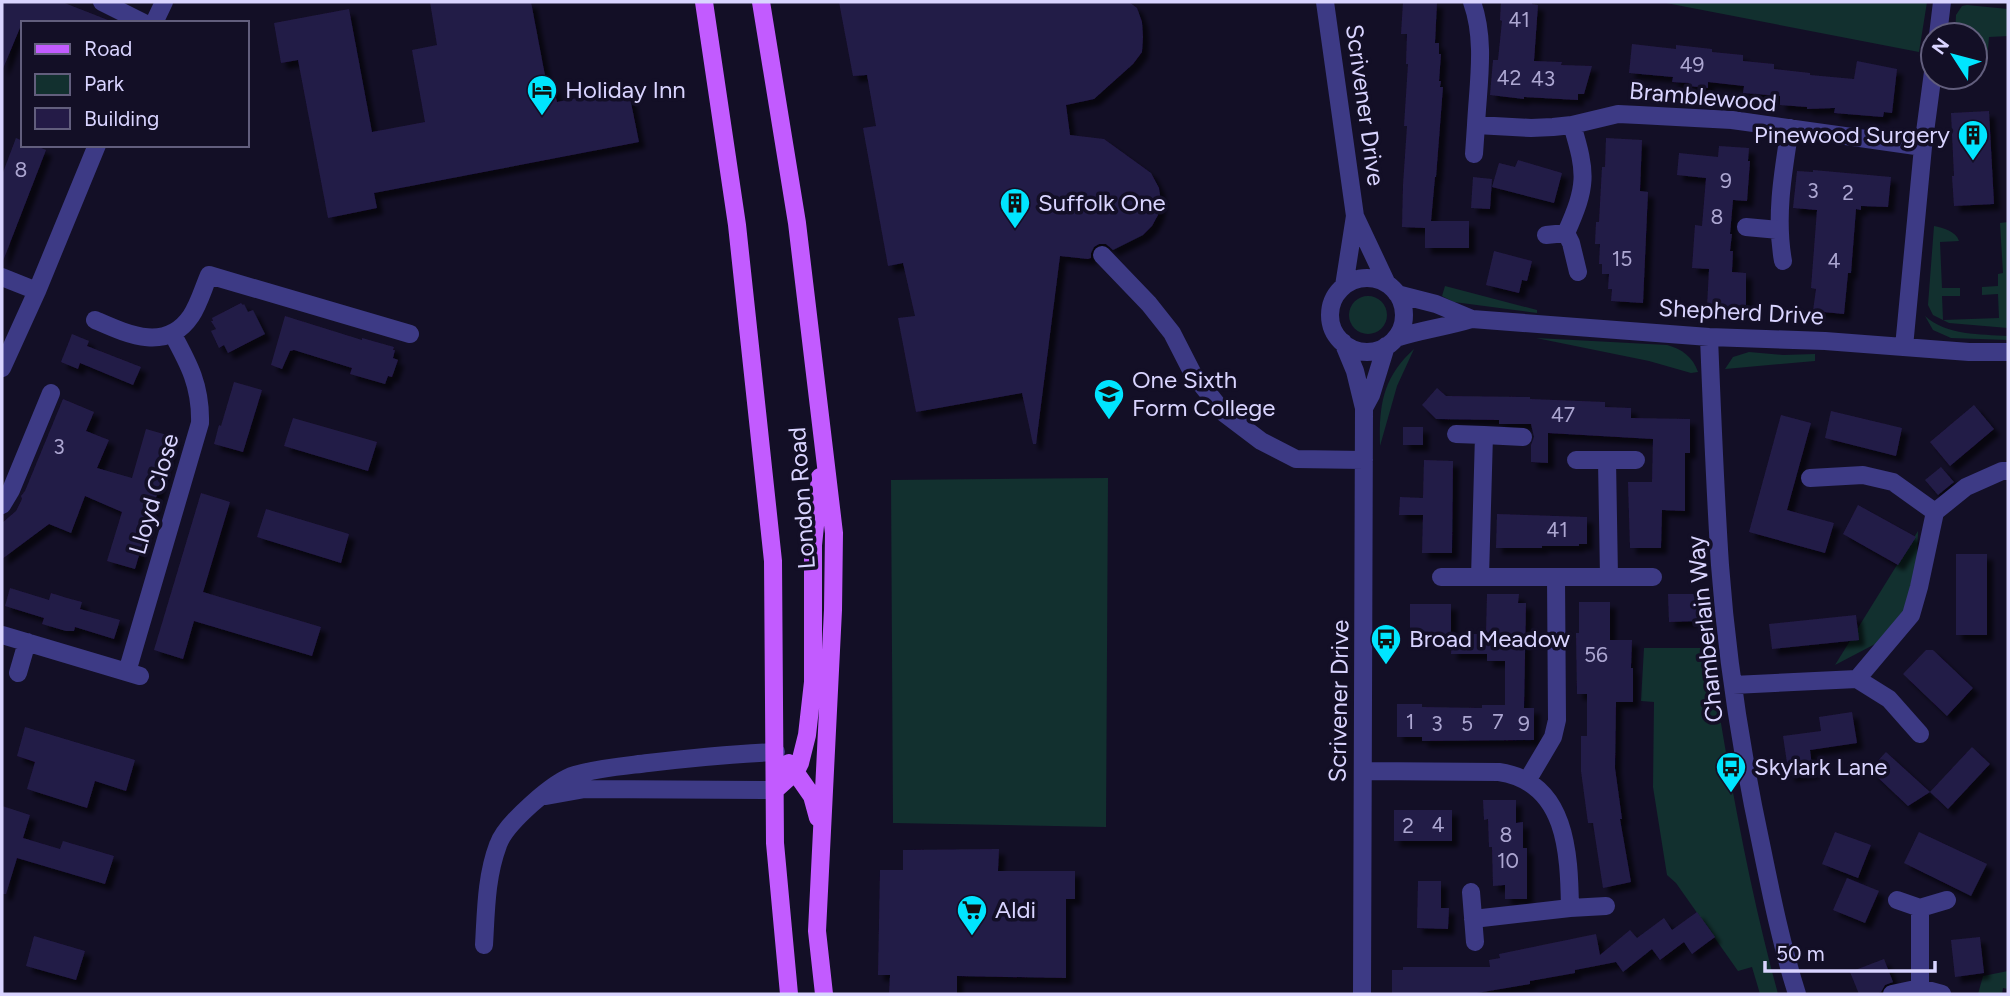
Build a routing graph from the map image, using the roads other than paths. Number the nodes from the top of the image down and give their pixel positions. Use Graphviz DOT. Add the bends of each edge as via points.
graph roads {
  1 [pos="102,2"];
  2 [pos="164,2"];
  3 [pos="704,2"];
  4 [pos="761,2"];
  5 [pos="1325,2"];
  6 [pos="1472,2"];
  7 [pos="1942,2"];
  8 [pos="140,21"];
  9 [pos="156,21"];
  10 [pos="1940,21"];
  11 [pos="1930,91"];
  12 [pos="1476,125"];
  13 [pos="1572,125"];
  14 [pos="1790,128"];
  15 [pos="96,147"];
  16 [pos="1923,147"];
  17 [pos="1474,155"];
  18 [pos="1355,216"];
  19 [pos="1745,228"];
  20 [pos="1779,230"];
  21 [pos="1566,233"];
  22 [pos="1546,234"];
  23 [pos="1102,255"];
  24 [pos="1783,261"];
  25 [pos="1578,272"];
  26 [pos="2,277"];
  27 [pos="1344,286"];
  28 [pos="1392,289"];
  29 [pos="37,291"];
  30 [pos="1472,319"];
  31 [pos="95,320"];
  32 [pos="172,333"];
  33 [pos="410,334"];
  34 [pos="1709,337"];
  35 [pos="1343,342"];
  36 [pos="1391,342"];
  37 [pos="1904,347"];
  38 [pos="2008,352"];
  39 [pos="2,368"];
  40 [pos="51,393"];
  41 [pos="1364,408"];
  42 [pos="1456,434"];
  43 [pos="1484,435"];
  44 [pos="1523,437"];
  45 [pos="824,439"];
  46 [pos="1364,460"];
  47 [pos="1576,460"];
  48 [pos="1607,460"];
  49 [pos="1636,460"];
  50 [pos="2008,471"];
  51 [pos="1810,478"];
  52 [pos="2,505"];
  53 [pos="1935,512"];
  54 [pos="1441,577"];
  55 [pos="1480,577"];
  56 [pos="1556,577"];
  57 [pos="1609,577"];
  58 [pos="1653,577"];
  59 [pos="2,635"];
  60 [pos="27,642"];
  61 [pos="18,673"];
  62 [pos="1857,679"];
  63 [pos="1733,685"];
  64 [pos="1920,734"];
  65 [pos="776,752"];
  66 [pos="796,771"];
  67 [pos="1363,771"];
  68 [pos="1527,781"];
  69 [pos="775,790"];
  70 [pos="539,798"];
  71 [pos="822,839"];
  72 [pos="1471,892"];
  73 [pos="1897,900"];
  74 [pos="1947,900"];
  75 [pos="1606,906"];
  76 [pos="1570,908"];
  77 [pos="1920,908"];
  78 [pos="1473,919"];
  79 [pos="1475,942"];
  80 [pos="484,945"];
  81 [pos="1920,988"];
  82 [pos="789,994"];
  83 [pos="824,994"];
  84 [pos="1362,994"];
  85 [pos="1797,994"];
  86 [pos="1892,994"];
  87 [pos="1942,994"];
  1 -- 8 [label="street"];
  2 -- 9 [label="street"];
  3 -- 65 [label="main road, London Road" via="737,225 773,561"];
  4 -- 45 [label="main road, London Road" via="797,223"];
  5 -- 18 [label="street, Scrivener Drive"];
  6 -- 12 [label="street" via="1480,44"];
  7 -- 10 [label="street"];
  11 -- 16 [label="street"];
  12 -- 13 [label="street, Bramblewood"];
  12 -- 17 [label="street"];
  13 -- 14 [label="street, Bramblewood" via="1618,114"];
  13 -- 21 [label="street" via="1583,185"];
  14 -- 16 [label="street, Bramblewood"];
  14 -- 20 [label="street, Bramblewood"];
  15 -- 29 [label="street"];
  16 -- 37 [label="street"];
  18 -- 27 [label="street, Scrivener Drive"];
  18 -- 28 [label="street, Scrivener Drive"];
  19 -- 20 [label="street"];
  20 -- 24 [label="street, Bramblewood"];
  21 -- 22 [label="street"];
  21 -- 25 [label="street"];
  23 -- 46 [label="street" via="1172,333 1193,374 1224,413 1261,441 1296,459"];
  26 -- 29 [label="street"];
  27 -- 28 [label="street" via="1366,278"];
  27 -- 35 [label="street" via="1332,305 1331,317"];
  28 -- 30 [label="street, Shepherd Drive"];
  28 -- 36 [label="street" via="1402,301 1404,313 1403,324"];
  29 -- 39 [label="street"];
  30 -- 34 [label="street, Shepherd Drive"];
  30 -- 36 [label="street, Shepherd Drive" via="1423,329"];
  31 -- 32 [label="street" via="142,338"];
  32 -- 33 [label="street" via="190,317 209,275"];
  32 -- 60 [label="street, Lloyd Close" via="198,388 200,423 133,674"];
  34 -- 37 [label="street, Shepherd Drive"];
  34 -- 63 [label="street, Chamberlain Way" via="1720,566"];
  35 -- 36 [label="street" via="1369,352"];
  35 -- 41 [label="street, Scrivener Drive"];
  36 -- 41 [label="street, Scrivener Drive"];
  37 -- 38 [label="street, Shepherd Drive"];
  40 -- 52 [label="street"];
  41 -- 46 [label="street, Scrivener Drive"];
  42 -- 43 [label="street"];
  43 -- 44 [label="street"];
  43 -- 55 [label="street"];
  45 -- 66 [label="main road" via="813,545 813,682 807,735"];
  45 -- 71 [label="main road, London Road" via="834,533"];
  46 -- 67 [label="street, Scrivener Drive"];
  47 -- 48 [label="street"];
  48 -- 49 [label="street"];
  48 -- 57 [label="street"];
  50 -- 53 [label="street" via="1966,487"];
  51 -- 53 [label="street" via="1863,475 1893,482"];
  53 -- 62 [label="street" via="1911,615"];
  54 -- 55 [label="street"];
  55 -- 56 [label="street"];
  56 -- 57 [label="street"];
  56 -- 68 [label="street" via="1557,720 1553,737"];
  57 -- 58 [label="street"];
  59 -- 60 [label="street"];
  60 -- 61 [label="street"];
  62 -- 63 [label="street"];
  62 -- 64 [label="street" via="1889,699"];
  63 -- 85 [label="street, Chamberlain Way" via="1768,881"];
  65 -- 66 [label="main road"];
  65 -- 69 [label="main road, London Road"];
  65 -- 70 [label="street" via="616,766 572,775"];
  66 -- 69 [label="main road"];
  66 -- 71 [label="main road" via="812,796"];
  67 -- 68 [label="street" via="1499,772"];
  67 -- 84 [label="street, Scrivener Drive"];
  68 -- 76 [label="street" via="1540,790 1558,816"];
  69 -- 70 [label="street" via="584,789"];
  69 -- 82 [label="main road, London Road" via="775,843"];
  70 -- 80 [label="street" via="512,822 498,843 488,884"];
  71 -- 83 [label="main road, London Road" via="817,931"];
  72 -- 78 [label="street"];
  73 -- 77 [label="street"];
  74 -- 77 [label="street"];
  75 -- 76 [label="street"];
  76 -- 78 [label="street"];
  77 -- 81 [label="street"];
  78 -- 79 [label="street"];
  81 -- 86 [label="street"];
  81 -- 87 [label="street"];
}
